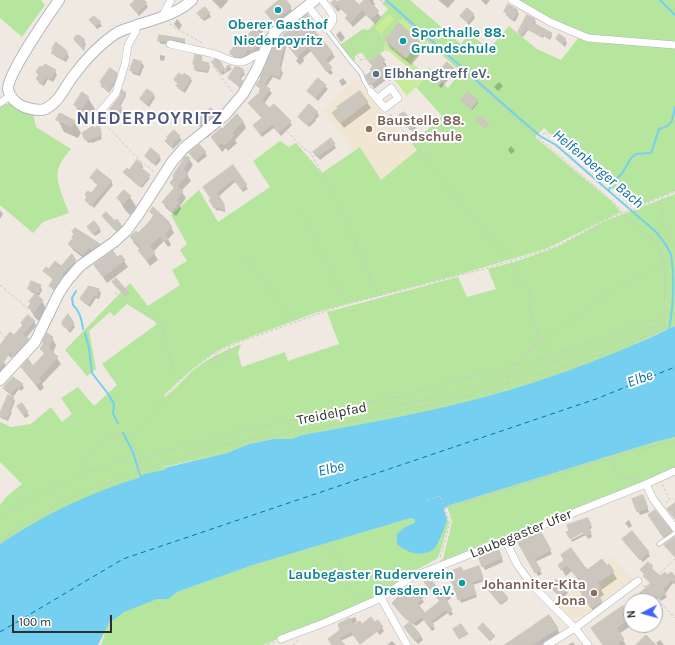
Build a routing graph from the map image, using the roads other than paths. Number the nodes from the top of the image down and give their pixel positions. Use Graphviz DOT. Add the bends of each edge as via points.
graph roads {
  1 [pos="60,0"];
  2 [pos="171,0"];
  3 [pos="192,0"];
  4 [pos="322,0"];
  5 [pos="512,0"];
  6 [pos="311,3"];
  7 [pos="162,18"];
  8 [pos="135,26"];
  9 [pos="326,29"];
  10 [pos="170,44"];
  11 [pos="675,45"];
  12 [pos="263,54"];
  13 [pos="371,92"];
  14 [pos="10,96"];
  15 [pos="377,99"];
  16 [pos="0,102"];
  17 [pos="85,121"];
  18 [pos="0,380"];
  19 [pos="675,471"];
  20 [pos="646,484"];
  21 [pos="675,528"];
  22 [pos="675,533"];
  23 [pos="505,540"];
  24 [pos="659,544"];
  25 [pos="638,580"];
  26 [pos="381,598"];
  27 [pos="575,628"];
  28 [pos="281,639"];
  29 [pos="407,645"];
  30 [pos="547,645"];
  31 [pos="588,645"];
  1 -- 14 [label="main road" via="15,71 9,84"];
  2 -- 7 [label="street"];
  3 -- 7 [label="main road"];
  4 -- 9 [label="street" via="334,18"];
  5 -- 11 [label="street" via="550,22 588,38"];
  6 -- 9 [label="street"];
  6 -- 12 [label="main road" via="275,32"];
  7 -- 8 [label="main road"];
  8 -- 14 [label="main road" via="116,33 103,43 78,69 55,103 46,109 34,110 22,106"];
  8 -- 17 [label="street" via="136,31 128,45 116,93 95,118"];
  9 -- 13 [label="lane" via="361,73"];
  10 -- 12 [label="street" via="239,62 246,62 256,54"];
  12 -- 18 [label="main road" via="252,81 237,102 225,116 184,148 127,230 75,272 59,293 35,342"];
  13 -- 15 [label="street"];
  14 -- 16 [label="street"];
  15 -- 15 [label="street" via="385,108 398,98 391,88"];
  19 -- 20 [label="street, Laubegaster Ufer"];
  20 -- 21 [label="street" via="653,499"];
  20 -- 23 [label="street, Laubegaster Ufer"];
  22 -- 24 [label="lane"];
  23 -- 26 [label="street, Laubegaster Ufer" via="410,578"];
  23 -- 27 [label="street" via="518,566 533,586"];
  25 -- 27 [label="street"];
  26 -- 28 [label="street, Laubegaster Ufer"];
  26 -- 29 [label="street"];
  27 -- 30 [label="street"];
  27 -- 31 [label="street"];
}
